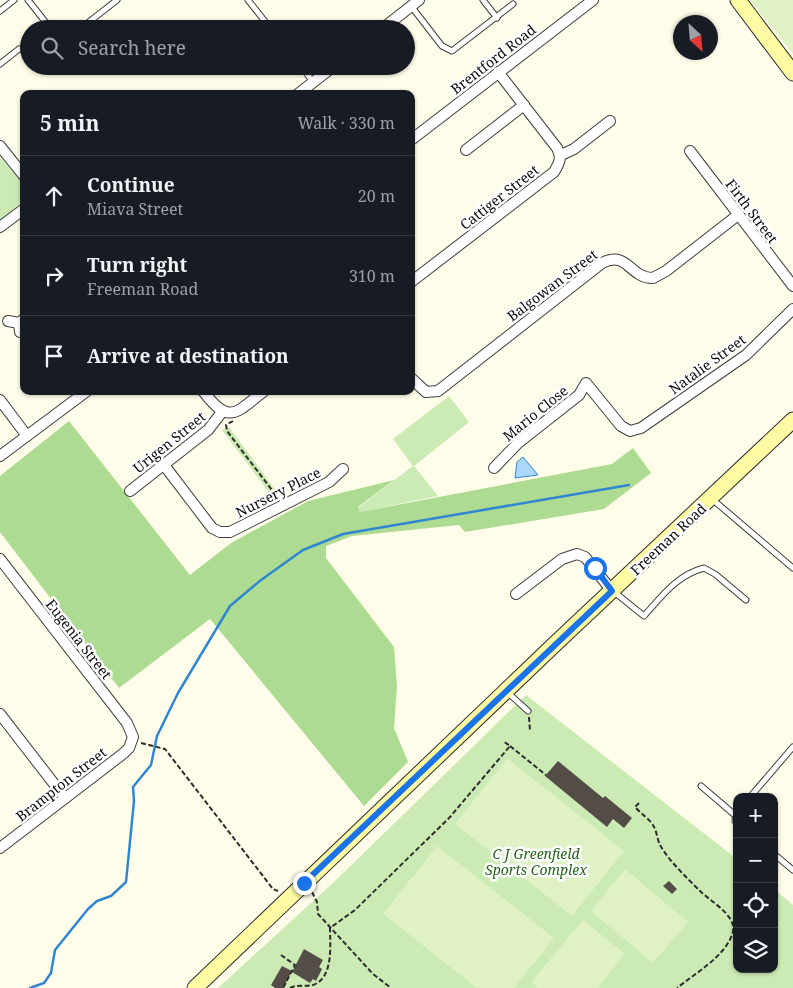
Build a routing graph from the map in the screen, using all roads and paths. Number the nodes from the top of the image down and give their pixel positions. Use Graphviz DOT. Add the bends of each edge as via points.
graph roads {
  1 [pos="14,0"];
  2 [pos="28,0"];
  3 [pos="117,0"];
  4 [pos="248,0"];
  5 [pos="483,0"];
  6 [pos="592,0"];
  7 [pos="738,0"];
  8 [pos="415,3"];
  9 [pos="513,4"];
  10 [pos="0,11"];
  11 [pos="497,18"];
  12 [pos="44,20"];
  13 [pos="91,20"];
  14 [pos="264,20"];
  15 [pos="393,20"];
  16 [pos="19,49"];
  17 [pos="0,64"];
  18 [pos="498,72"];
  19 [pos="793,73"];
  20 [pos="308,75"];
  21 [pos="323,75"];
  22 [pos="314,82"];
  23 [pos="303,90"];
  24 [pos="524,105"];
  25 [pos="610,121"];
  26 [pos="415,137"];
  27 [pos="0,146"];
  28 [pos="466,150"];
  29 [pos="690,152"];
  30 [pos="561,155"];
  31 [pos="20,170"];
  32 [pos="20,212"];
  33 [pos="738,215"];
  34 [pos="0,227"];
  35 [pos="415,279"];
  36 [pos="793,286"];
  37 [pos="793,309"];
  38 [pos="8,321"];
  39 [pos="20,325"];
  40 [pos="415,382"];
  41 [pos="82,395"];
  42 [pos="208,395"];
  43 [pos="259,395"];
  44 [pos="0,400"];
  45 [pos="227,412"];
  46 [pos="793,420"];
  47 [pos="630,431"];
  48 [pos="27,436"];
  49 [pos="0,456"];
  50 [pos="164,466"];
  51 [pos="494,468"];
  52 [pos="342,469"];
  53 [pos="130,491"];
  54 [pos="712,498"];
  55 [pos="283,504"];
  56 [pos="0,559"];
  57 [pos="793,568"];
  58 [pos="612,591"];
  59 [pos="516,594"];
  60 [pos="746,600"];
  61 [pos="506,691"];
  62 [pos="528,711"];
  63 [pos="0,714"];
  64 [pos="530,731"];
  65 [pos="133,737"];
  66 [pos="504,741"];
  67 [pos="150,746"];
  68 [pos="510,746"];
  69 [pos="793,746"];
  70 [pos="546,775"];
  71 [pos="701,786"];
  72 [pos="753,793"];
  73 [pos="65,798"];
  74 [pos="639,803"];
  75 [pos="733,812"];
  76 [pos="0,848"];
  77 [pos="778,857"];
  78 [pos="793,870"];
  79 [pos="308,887"];
  80 [pos="281,891"];
  81 [pos="330,928"];
  82 [pos="281,955"];
  83 [pos="195,988"];
  84 [pos="283,988"];
  85 [pos="290,988"];
  86 [pos="391,988"];
  87 [pos="677,988"];
  1 -- 10 [label="lane"];
  2 -- 12 [label="lane"];
  3 -- 13 [label="lane"];
  4 -- 14 [label="lane"];
  5 -- 11 [label="lane"];
  6 -- 18 [label="street, Brentford Road"];
  7 -- 19 [label="street"];
  8 -- 11 [label="lane" via="442,46 452,51"];
  8 -- 15 [label="street"];
  9 -- 11 [label="lane"];
  16 -- 17 [label="lane"];
  18 -- 24 [label="street"];
  18 -- 26 [label="street, Brentford Road"];
  20 -- 22 [label="lane"];
  21 -- 22 [label="street"];
  22 -- 23 [label="street"];
  24 -- 28 [label="street"];
  24 -- 30 [label="street"];
  25 -- 30 [label="street"];
  27 -- 31 [label="street"];
  29 -- 33 [label="street, Firth Street"];
  30 -- 35 [label="street, Cattiger Street" via="554,172"];
  32 -- 34 [label="street"];
  33 -- 36 [label="street, Firth Street"];
  33 -- 40 [label="street, Balgowan Street" via="653,278 640,276 622,260 609,259 438,390 426,392"];
  37 -- 47 [label="street, Natalie Street" via="727,370 641,428"];
  38 -- 39 [label="street"];
  41 -- 48 [label="street"];
  42 -- 45 [label="street"];
  43 -- 45 [label="street" via="241,410"];
  44 -- 48 [label="street"];
  45 -- 50 [label="street, Urigen Street"];
  45 -- 55 [label="path" via="233,423 226,425 226,431"];
  46 -- 54 [label="street, Freeman Road"];
  47 -- 51 [label="street, Mario Close" via="621,426 586,383 579,395 518,443"];
  48 -- 49 [label="street"];
  50 -- 53 [label="street, Urigen Street"];
  50 -- 55 [label="street, Nursery Place" via="212,528 220,532 230,532"];
  52 -- 55 [label="street, Nursery Place" via="329,482"];
  54 -- 57 [label="lane"];
  54 -- 58 [label="street, Freeman Road"];
  56 -- 65 [label="street, Eugenia Street" via="127,723"];
  58 -- 59 [label="street" via="585,557 569,554"];
  58 -- 60 [label="lane" via="644,616 672,584 704,568"];
  58 -- 61 [label="street, Freeman Road"];
  61 -- 62 [label="lane"];
  61 -- 83 [label="street, Freeman Road"];
  62 -- 64 [label="path" via="531,713 528,720"];
  63 -- 73 [label="street"];
  65 -- 73 [label="street, Brampton Street" via="129,748"];
  66 -- 68 [label="path"];
  67 -- 80 [label="path" via="168,752 273,889"];
  68 -- 70 [label="path"];
  68 -- 81 [label="path" via="450,817 356,910"];
  69 -- 72 [label="lane"];
  71 -- 75 [label="lane"];
  73 -- 76 [label="street, Brampton Street"];
  74 -- 87 [label="path" via="635,807 653,824 660,846 699,890 724,912 734,929 732,936 705,968"];
  77 -- 78 [label="lane"];
  79 -- 81 [label="path" via="315,897 318,914"];
  81 -- 85 [label="path" via="330,959 321,978 314,984"];
  81 -- 86 [label="path" via="373,974"];
  82 -- 84 [label="path" via="295,965"];
}
